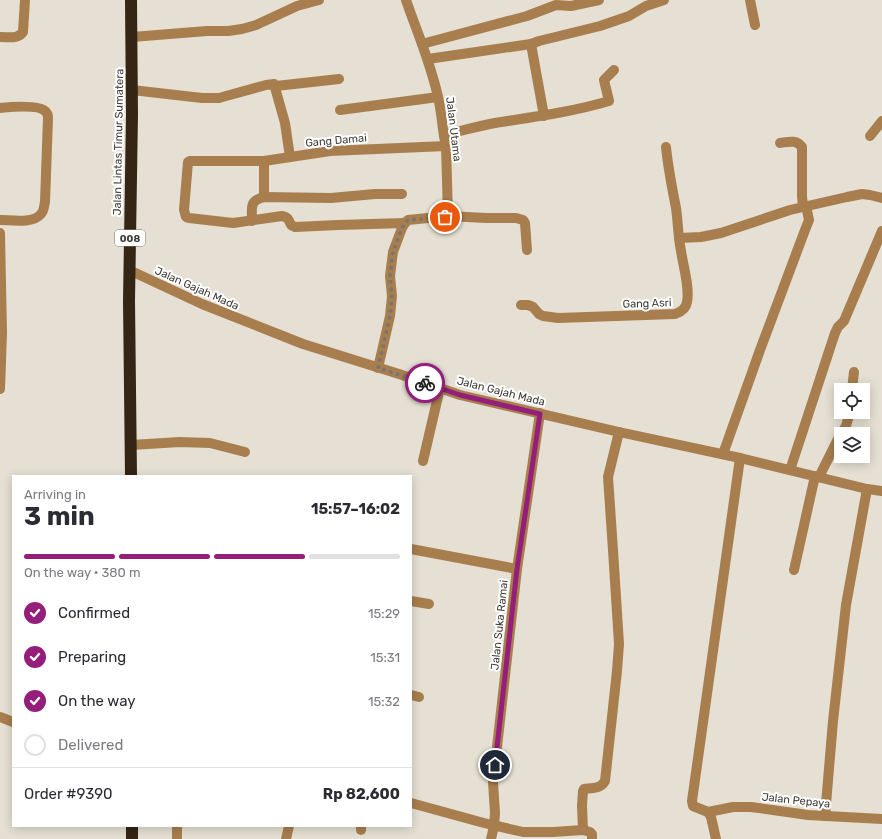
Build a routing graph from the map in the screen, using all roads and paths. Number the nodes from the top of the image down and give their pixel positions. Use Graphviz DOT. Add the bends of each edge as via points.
graph roads {
  1 [pos="25,0"];
  2 [pos="131,0"];
  3 [pos="320,0"];
  4 [pos="406,0"];
  5 [pos="599,0"];
  6 [pos="664,0"];
  7 [pos="750,0"];
  8 [pos="755,25"];
  9 [pos="132,37"];
  10 [pos="0,38"];
  11 [pos="422,44"];
  12 [pos="531,44"];
  13 [pos="428,59"];
  14 [pos="614,70"];
  15 [pos="340,79"];
  16 [pos="276,86"];
  17 [pos="132,90"];
  18 [pos="438,97"];
  19 [pos="0,108"];
  20 [pos="340,110"];
  21 [pos="544,116"];
  22 [pos="882,121"];
  23 [pos="444,135"];
  24 [pos="870,136"];
  25 [pos="780,143"];
  26 [pos="446,146"];
  27 [pos="666,147"];
  28 [pos="290,157"];
  29 [pos="264,161"];
  30 [pos="402,194"];
  31 [pos="264,197"];
  32 [pos="882,198"];
  33 [pos="805,206"];
  34 [pos="448,216"];
  35 [pos="0,220"];
  36 [pos="252,221"];
  37 [pos="405,223"];
  38 [pos="882,231"];
  39 [pos="0,233"];
  40 [pos="679,238"];
  41 [pos="527,250"];
  42 [pos="129,270"];
  43 [pos="521,305"];
  44 [pos="378,368"];
  45 [pos="854,372"];
  46 [pos="853,383"];
  47 [pos="440,388"];
  48 [pos="0,389"];
  49 [pos="540,414"];
  50 [pos="848,419"];
  51 [pos="619,432"];
  52 [pos="131,445"];
  53 [pos="245,452"];
  54 [pos="723,454"];
  55 [pos="740,458"];
  56 [pos="423,461"];
  57 [pos="790,470"];
  58 [pos="131,475"];
  59 [pos="817,476"];
  60 [pos="867,488"];
  61 [pos="882,491"];
  62 [pos="412,549"];
  63 [pos="517,569"];
  64 [pos="794,570"];
  65 [pos="412,601"];
  66 [pos="429,604"];
  67 [pos="0,717"];
  68 [pos="12,722"];
  69 [pos="412,802"];
  70 [pos="708,812"];
  71 [pos="825,816"];
  72 [pos="882,819"];
  73 [pos="494,826"];
  74 [pos="132,827"];
  75 [pos="177,827"];
  76 [pos="286,827"];
  77 [pos="583,830"];
  78 [pos="132,839"];
  79 [pos="177,839"];
  80 [pos="286,839"];
  81 [pos="491,839"];
  82 [pos="592,839"];
  83 [pos="716,839"];
  1 -- 10 [label="street" via="24,32 18,37"];
  2 -- 9 [label="highway, Jalan Lintas Timur Sumatera / 008"];
  3 -- 9 [label="street" via="296,6 242,29"];
  4 -- 11 [label="street, Jalan Utama"];
  5 -- 11 [label="street" via="571,6 556,5 527,16"];
  6 -- 12 [label="street" via="646,6 629,16"];
  7 -- 8 [label="street"];
  9 -- 17 [label="highway, Jalan Lintas Timur Sumatera / 008"];
  11 -- 13 [label="street, Jalan Utama"];
  12 -- 13 [label="street"];
  12 -- 21 [label="street"];
  13 -- 18 [label="street, Jalan Utama"];
  14 -- 21 [label="street" via="604,80 609,101"];
  15 -- 16 [label="street"];
  16 -- 17 [label="street" via="272,84 219,98"];
  16 -- 28 [label="street"];
  17 -- 42 [label="highway, Jalan Lintas Timur Sumatera / 008"];
  18 -- 20 [label="street"];
  18 -- 23 [label="street, Jalan Utama"];
  19 -- 35 [label="street" via="35,107 46,112 48,118 43,210 36,219"];
  21 -- 23 [label="street"];
  22 -- 24 [label="street"];
  23 -- 26 [label="street, Jalan Utama"];
  25 -- 33 [label="street" via="792,141 802,147 802,196"];
  26 -- 28 [label="street, Gang Damai" via="330,151"];
  26 -- 34 [label="street, Jalan Utama"];
  27 -- 40 [label="street, Gang Asri"];
  28 -- 29 [label="street, Gang Damai"];
  29 -- 31 [label="street"];
  29 -- 36 [label="street, Gang Damai" via="188,162 184,210 186,217 233,223"];
  30 -- 31 [label="street" via="331,198"];
  31 -- 36 [label="street" via="257,199 253,204"];
  32 -- 33 [label="street" via="862,194"];
  33 -- 40 [label="street" via="720,233"];
  33 -- 54 [label="street" via="808,220 805,230"];
  34 -- 37 [label="street" via="408,220"];
  34 -- 41 [label="street" via="523,220"];
  36 -- 37 [label="street" via="285,216 295,227"];
  37 -- 44 [label="street" via="393,252 390,316"];
  38 -- 57 [label="street" via="844,321 835,333"];
  39 -- 48 [label="street"];
  40 -- 43 [label="street, Gang Asri" via="687,289 687,303 680,313 558,318 543,316 533,307"];
  42 -- 44 [label="street, Jalan Gajah Mada" via="240,320"];
  42 -- 52 [label="highway, Jalan Lintas Timur Sumatera / 008"];
  44 -- 47 [label="street, Jalan Gajah Mada"];
  45 -- 46 [label="street"];
  47 -- 49 [label="street, Jalan Gajah Mada"];
  47 -- 56 [label="street"];
  49 -- 51 [label="street, Jalan Gajah Mada"];
  49 -- 63 [label="street, Jalan Suka Ramai"];
  50 -- 59 [label="street"];
  51 -- 54 [label="street, Jalan Gajah Mada"];
  51 -- 77 [label="street" via="608,477 619,644 617,671 603,785 583,791"];
  52 -- 53 [label="street" via="210,443"];
  52 -- 58 [label="highway, Jalan Lintas Timur Sumatera / 008"];
  54 -- 55 [label="street, Jalan Gajah Mada"];
  55 -- 57 [label="street, Jalan Gajah Mada"];
  55 -- 70 [label="street" via="692,801 693,806"];
  57 -- 59 [label="street, Jalan Gajah Mada"];
  59 -- 60 [label="street, Jalan Gajah Mada"];
  59 -- 64 [label="street"];
  60 -- 61 [label="street, Jalan Gajah Mada"];
  60 -- 71 [label="street" via="846,605"];
  62 -- 63 [label="street"];
  63 -- 73 [label="street, Jalan Suka Ramai" via="493,782"];
  65 -- 66 [label="street"];
  67 -- 68 [label="street"];
  69 -- 73 [label="street"];
  70 -- 71 [label="street, Jalan Pepaya" via="733,807 751,807"];
  70 -- 83 [label="street"];
  71 -- 72 [label="street, Jalan Pepaya"];
  73 -- 77 [label="street" via="523,832"];
  73 -- 81 [label="street, Jalan Suka Ramai"];
  74 -- 78 [label="highway"];
  75 -- 79 [label="street"];
  76 -- 80 [label="street"];
  77 -- 82 [label="street" via="590,832"];
}
